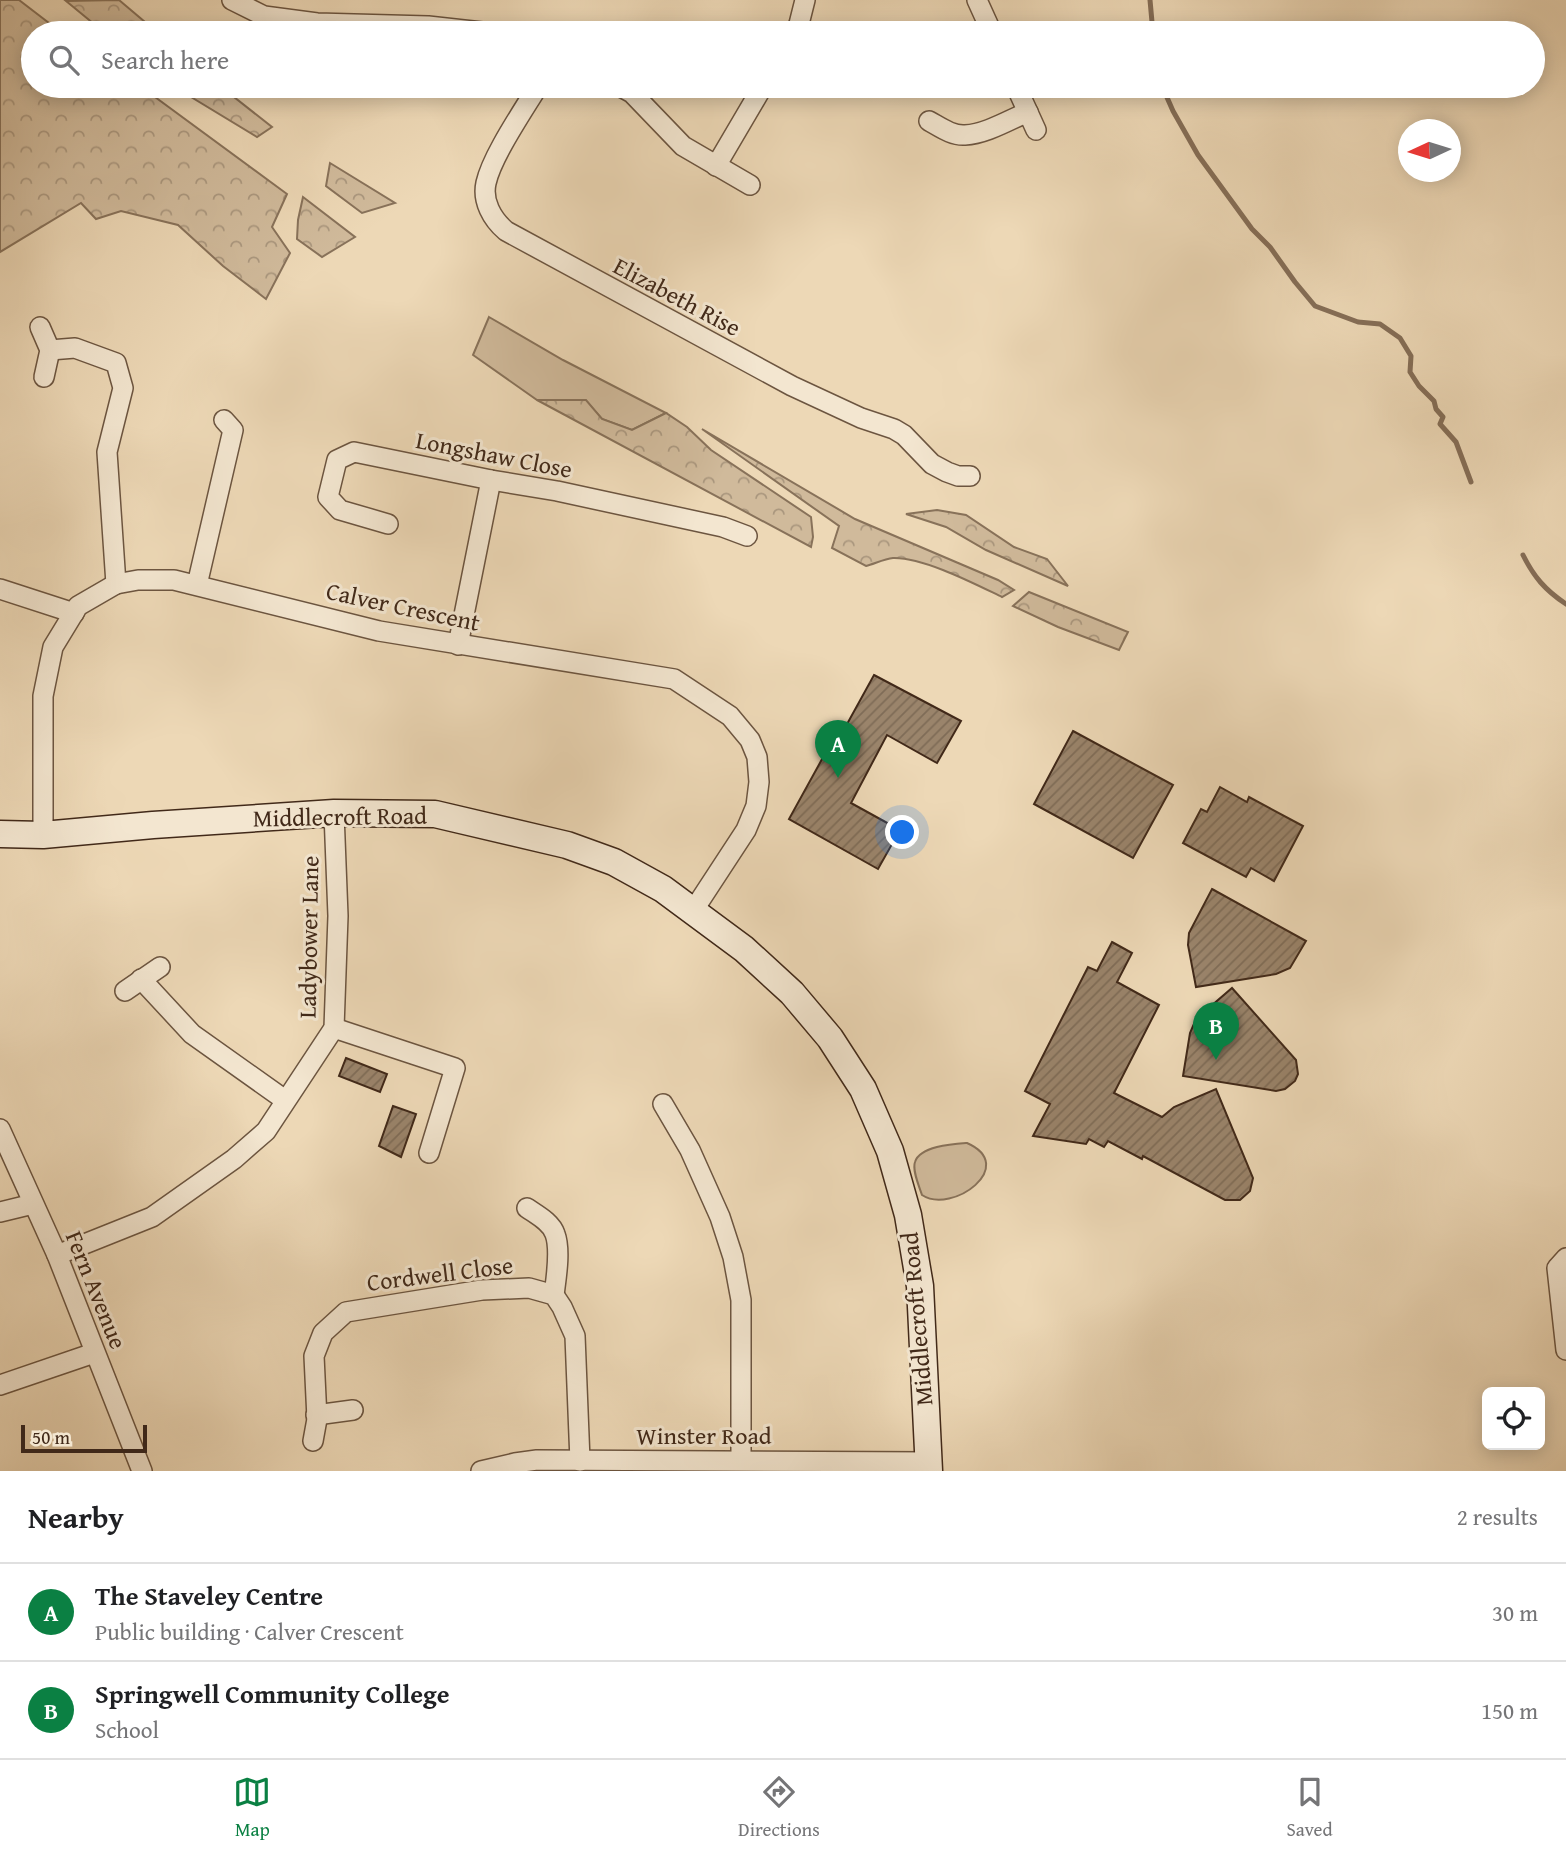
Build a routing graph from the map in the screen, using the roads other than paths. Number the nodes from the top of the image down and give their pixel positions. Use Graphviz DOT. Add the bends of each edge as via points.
graph roads {
  1 [pos="232,0"];
  2 [pos="805,0"];
  3 [pos="977,0"];
  4 [pos="306,21"];
  5 [pos="800,21"];
  6 [pos="987,21"];
  7 [pos="531,98"];
  8 [pos="637,98"];
  9 [pos="756,98"];
  10 [pos="1022,98"];
  11 [pos="1028,112"];
  12 [pos="929,121"];
  13 [pos="1036,130"];
  14 [pos="716,166"];
  15 [pos="750,185"];
  16 [pos="40,327"];
  17 [pos="50,350"];
  18 [pos="44,377"];
  19 [pos="224,420"];
  20 [pos="970,476"];
  21 [pos="491,480"];
  22 [pos="388,524"];
  23 [pos="747,536"];
  24 [pos="116,584"];
  25 [pos="197,585"];
  26 [pos="0,589"];
  27 [pos="74,613"];
  28 [pos="458,645"];
  29 [pos="334,813"];
  30 [pos="0,834"];
  31 [pos="43,835"];
  32 [pos="693,911"];
  33 [pos="160,967"];
  34 [pos="141,979"];
  35 [pos="125,990"];
  36 [pos="334,1028"];
  37 [pos="285,1100"];
  38 [pos="663,1104"];
  39 [pos="0,1129"];
  40 [pos="429,1153"];
  41 [pos="33,1204"];
  42 [pos="527,1208"];
  43 [pos="0,1212"];
  44 [pos="57,1255"];
  45 [pos="1566,1258"];
  46 [pos="554,1295"];
  47 [pos="1566,1350"];
  48 [pos="94,1353"];
  49 [pos="1,1385"];
  50 [pos="353,1410"];
  51 [pos="316,1415"];
  52 [pos="313,1441"];
  53 [pos="741,1460"];
  54 [pos="580,1461"];
  55 [pos="929,1466"];
  56 [pos="142,1471"];
  57 [pos="481,1471"];
  1 -- 4 [label="street" via="264,16"];
  2 -- 5 [label="street"];
  3 -- 6 [label="street"];
  7 -- 20 [label="street, Elizabeth Rise" via="485,185 494,220 792,386 904,435 932,464 958,476"];
  8 -- 14 [label="street" via="683,146"];
  9 -- 14 [label="street"];
  10 -- 11 [label="street"];
  11 -- 12 [label="street" via="964,135"];
  11 -- 13 [label="street"];
  14 -- 15 [label="street"];
  16 -- 17 [label="street"];
  17 -- 18 [label="street"];
  17 -- 24 [label="street" via="75,348 116,363 123,388 107,452"];
  19 -- 25 [label="street" via="233,430"];
  21 -- 22 [label="street, Longshaw Close" via="354,452 337,460 328,497 340,510"];
  21 -- 23 [label="street, Longshaw Close" via="582,496"];
  21 -- 28 [label="street"];
  24 -- 25 [label="street, Calver Crescent" via="174,580"];
  24 -- 27 [label="street, Calver Crescent"];
  25 -- 28 [label="street, Calver Crescent" via="379,631"];
  26 -- 27 [label="street"];
  27 -- 31 [label="street, Calver Crescent" via="53,647 43,695"];
  28 -- 32 [label="street, Calver Crescent" via="674,679 730,716 750,740 757,757 757,806"];
  29 -- 31 [label="street, Middlecroft Road"];
  29 -- 32 [label="street, Middlecroft Road" via="435,814 567,845 614,862"];
  29 -- 36 [label="street, Ladybower Lane" via="338,916"];
  30 -- 31 [label="street, Middlecroft Road"];
  32 -- 55 [label="street, Middlecroft Road" via="792,993 830,1038 863,1089 890,1152 908,1215 920,1286"];
  33 -- 34 [label="street"];
  34 -- 35 [label="street"];
  34 -- 37 [label="street" via="192,1034"];
  36 -- 37 [label="street, Ladybower Lane"];
  36 -- 40 [label="street" via="455,1068"];
  37 -- 44 [label="street, Ladybower Lane" via="266,1131 152,1217"];
  38 -- 53 [label="street" via="690,1150 733,1257 741,1300"];
  39 -- 41 [label="street, Fern Avenue"];
  41 -- 43 [label="street"];
  41 -- 44 [label="street, Fern Avenue"];
  42 -- 46 [label="street" via="556,1235"];
  44 -- 48 [label="street, Fern Avenue"];
  45 -- 47 [label="street" via="1557,1268"];
  46 -- 51 [label="street, Cordwell Close" via="528,1288 482,1290 346,1312 323,1333 314,1356"];
  46 -- 54 [label="street" via="575,1336"];
  48 -- 49 [label="street"];
  48 -- 56 [label="street, Fern Avenue"];
  50 -- 51 [label="street"];
  51 -- 52 [label="street, Cordwell Close"];
  53 -- 54 [label="street, Winster Road"];
  53 -- 55 [label="street, Winster Road"];
  54 -- 57 [label="street, Winster Road" via="537,1460"];
}
